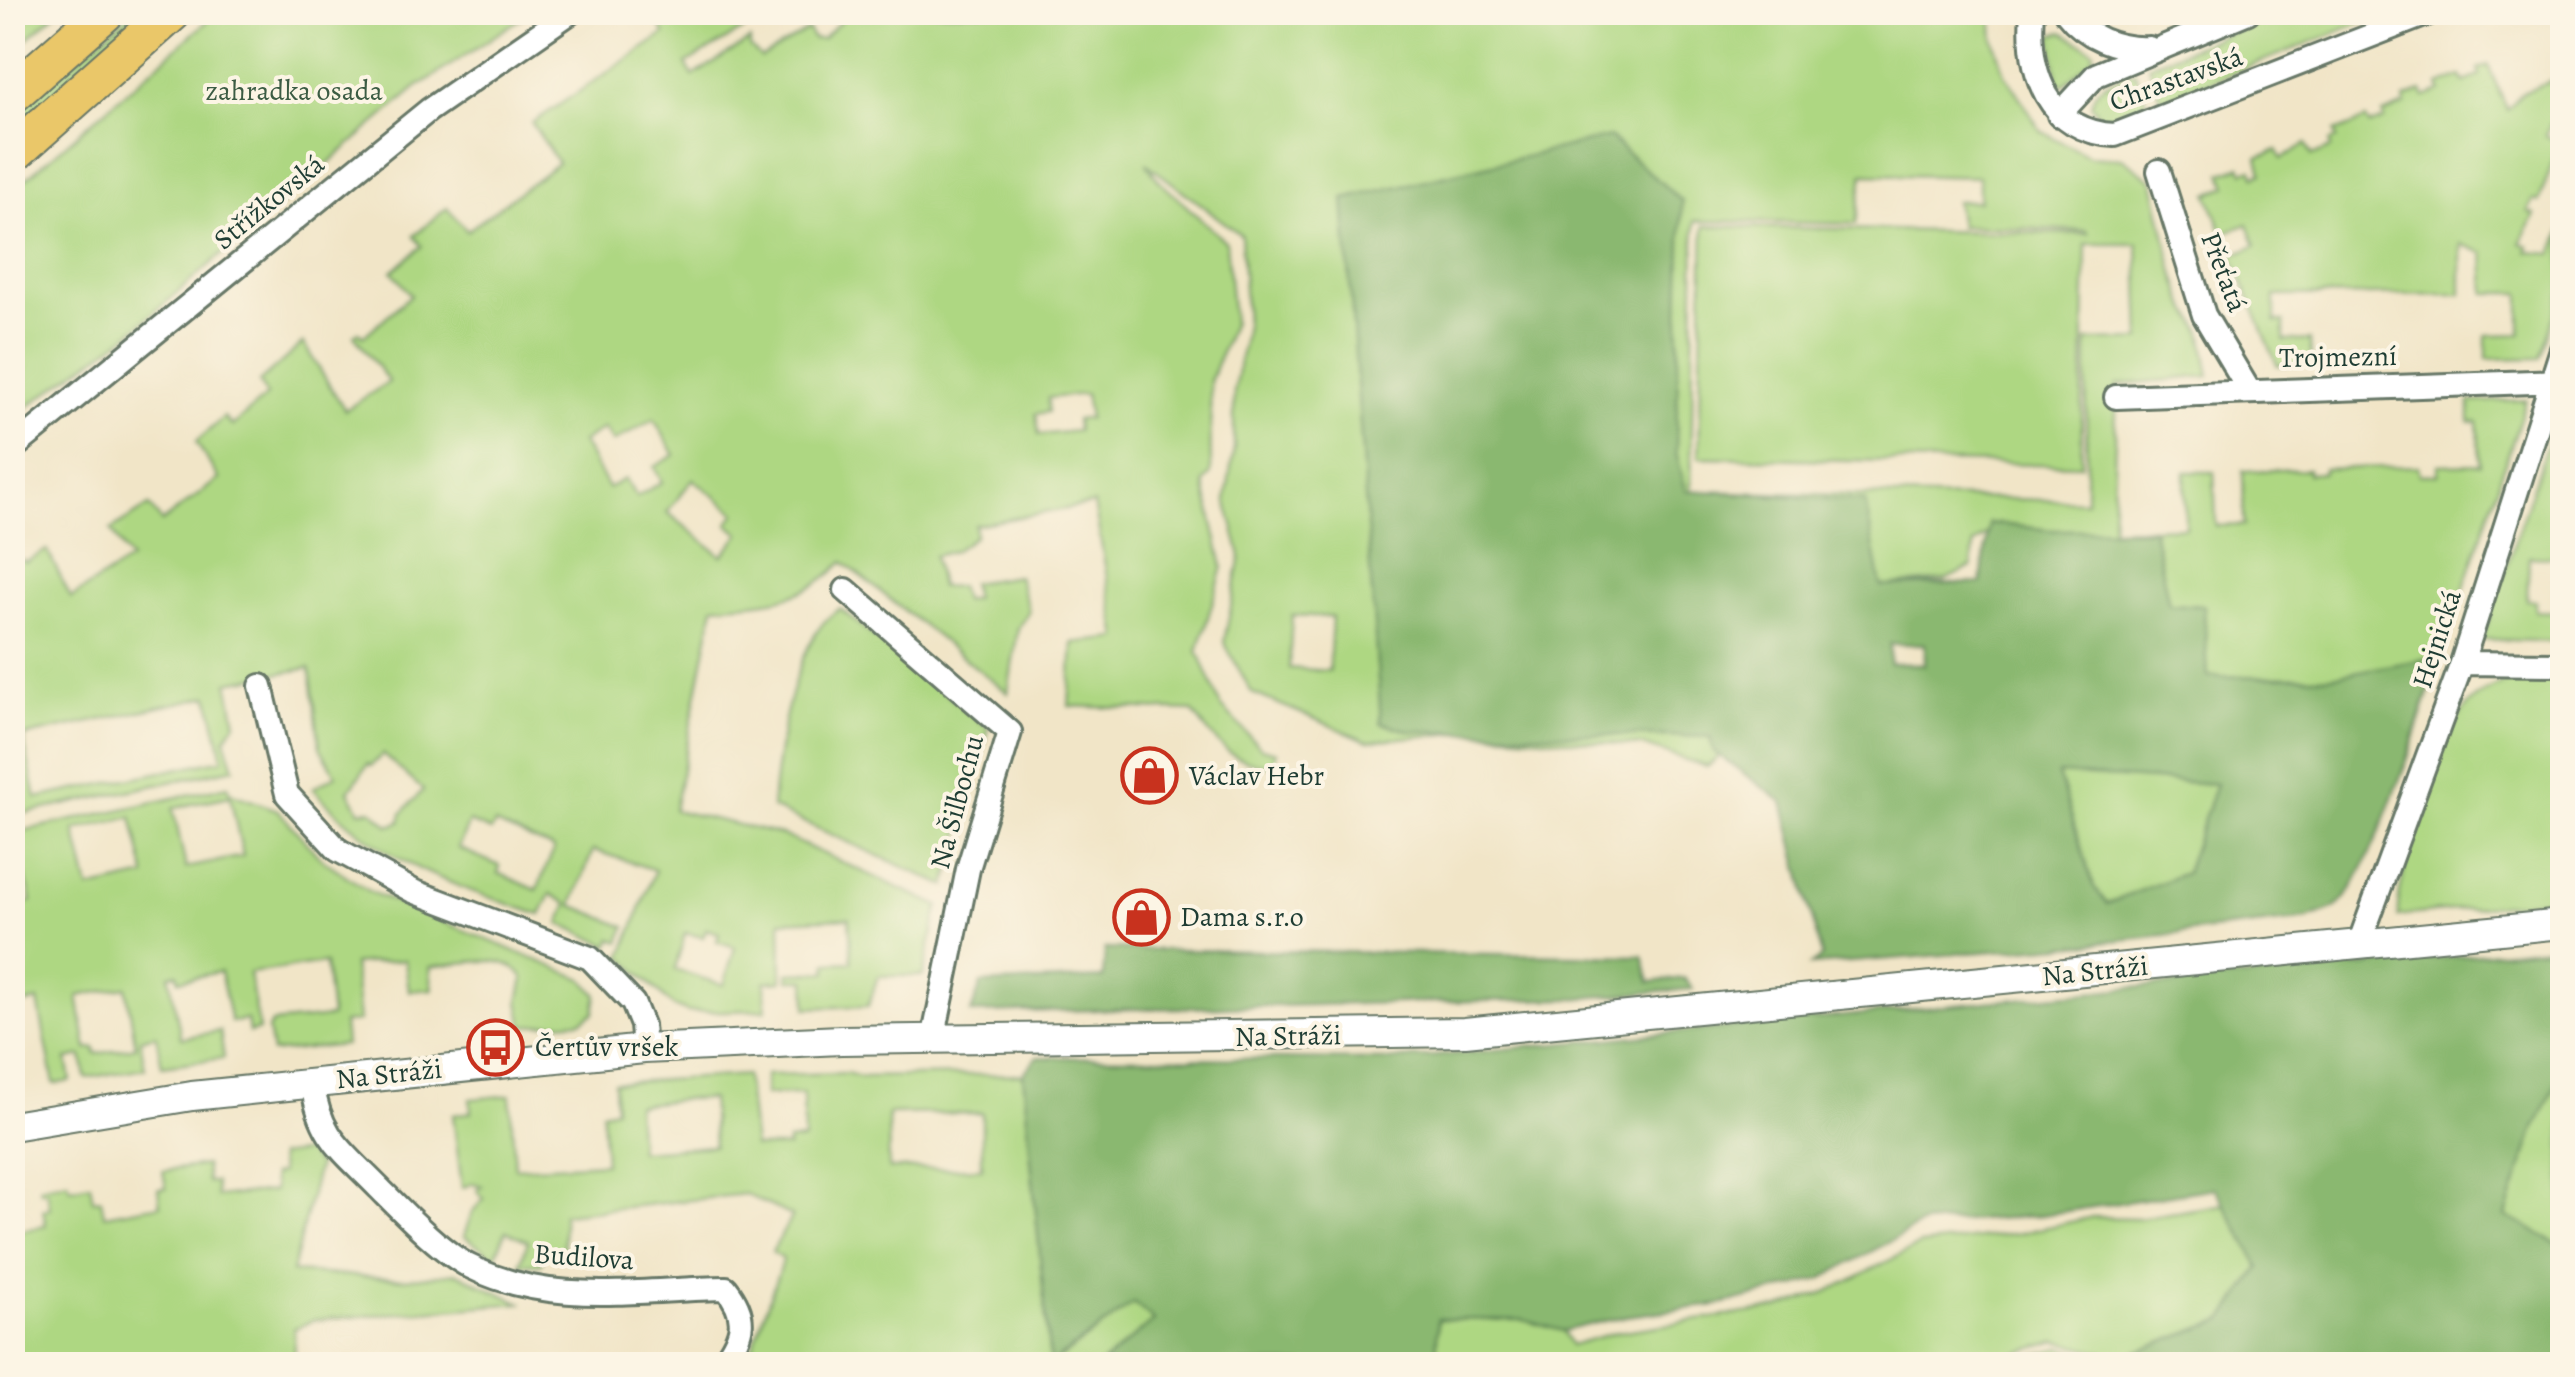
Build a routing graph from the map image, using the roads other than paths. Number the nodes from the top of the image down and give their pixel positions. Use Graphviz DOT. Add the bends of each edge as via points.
graph roads {
  1 [pos="105,12"];
  2 [pos="172,12"];
  3 [pos="571,12"];
  4 [pos="2032,12"];
  5 [pos="2066,12"];
  6 [pos="2248,12"];
  7 [pos="2432,12"];
  8 [pos="2162,48"];
  9 [pos="12,94"];
  10 [pos="2059,115"];
  11 [pos="12,154"];
  12 [pos="2159,170"];
  13 [pos="2562,349"];
  14 [pos="2557,381"];
  15 [pos="2248,389"];
  16 [pos="2116,397"];
  17 [pos="12,449"];
  18 [pos="846,590"];
  19 [pos="2462,662"];
  20 [pos="2562,664"];
  21 [pos="261,686"];
  22 [pos="2562,924"];
  23 [pos="2359,944"];
  24 [pos="932,1040"];
  25 [pos="644,1049"];
  26 [pos="312,1082"];
  27 [pos="12,1126"];
  28 [pos="707,1364"];
  1 -- 9 [label="highway"];
  2 -- 11 [label="highway"];
  3 -- 17 [label="street, Střížkovská" via="429,110"];
  4 -- 10 [label="street" via="2036,77"];
  5 -- 8 [label="street, Chrastavská" via="2085,31 2122,47"];
  6 -- 8 [label="street, Chrastavská"];
  7 -- 10 [label="street, Chrastavská" via="2131,132 2095,134"];
  8 -- 10 [label="street, Chrastavská" via="2096,74"];
  12 -- 15 [label="street, Přeťatá" via="2204,315"];
  13 -- 14 [label="street, Hejnická"];
  14 -- 15 [label="street, Trojmezní"];
  14 -- 19 [label="street, Hejnická"];
  15 -- 16 [label="street, Trojmezní"];
  18 -- 24 [label="street, Na Šilbochu" via="1010,732 968,870"];
  19 -- 20 [label="street"];
  19 -- 23 [label="street, Hejnická"];
  21 -- 25 [label="street" via="286,794 338,850 413,891 590,958 633,1003"];
  22 -- 23 [label="street, Na Stráži"];
  23 -- 24 [label="street, Na Stráži" via="1520,1028"];
  24 -- 25 [label="street, Na Stráži"];
  25 -- 26 [label="street, Na Stráži"];
  26 -- 27 [label="street, Na Stráži"];
  26 -- 28 [label="street, Budilova" via="327,1134 468,1266 538,1290 726,1288 744,1326 724,1362"];
}
